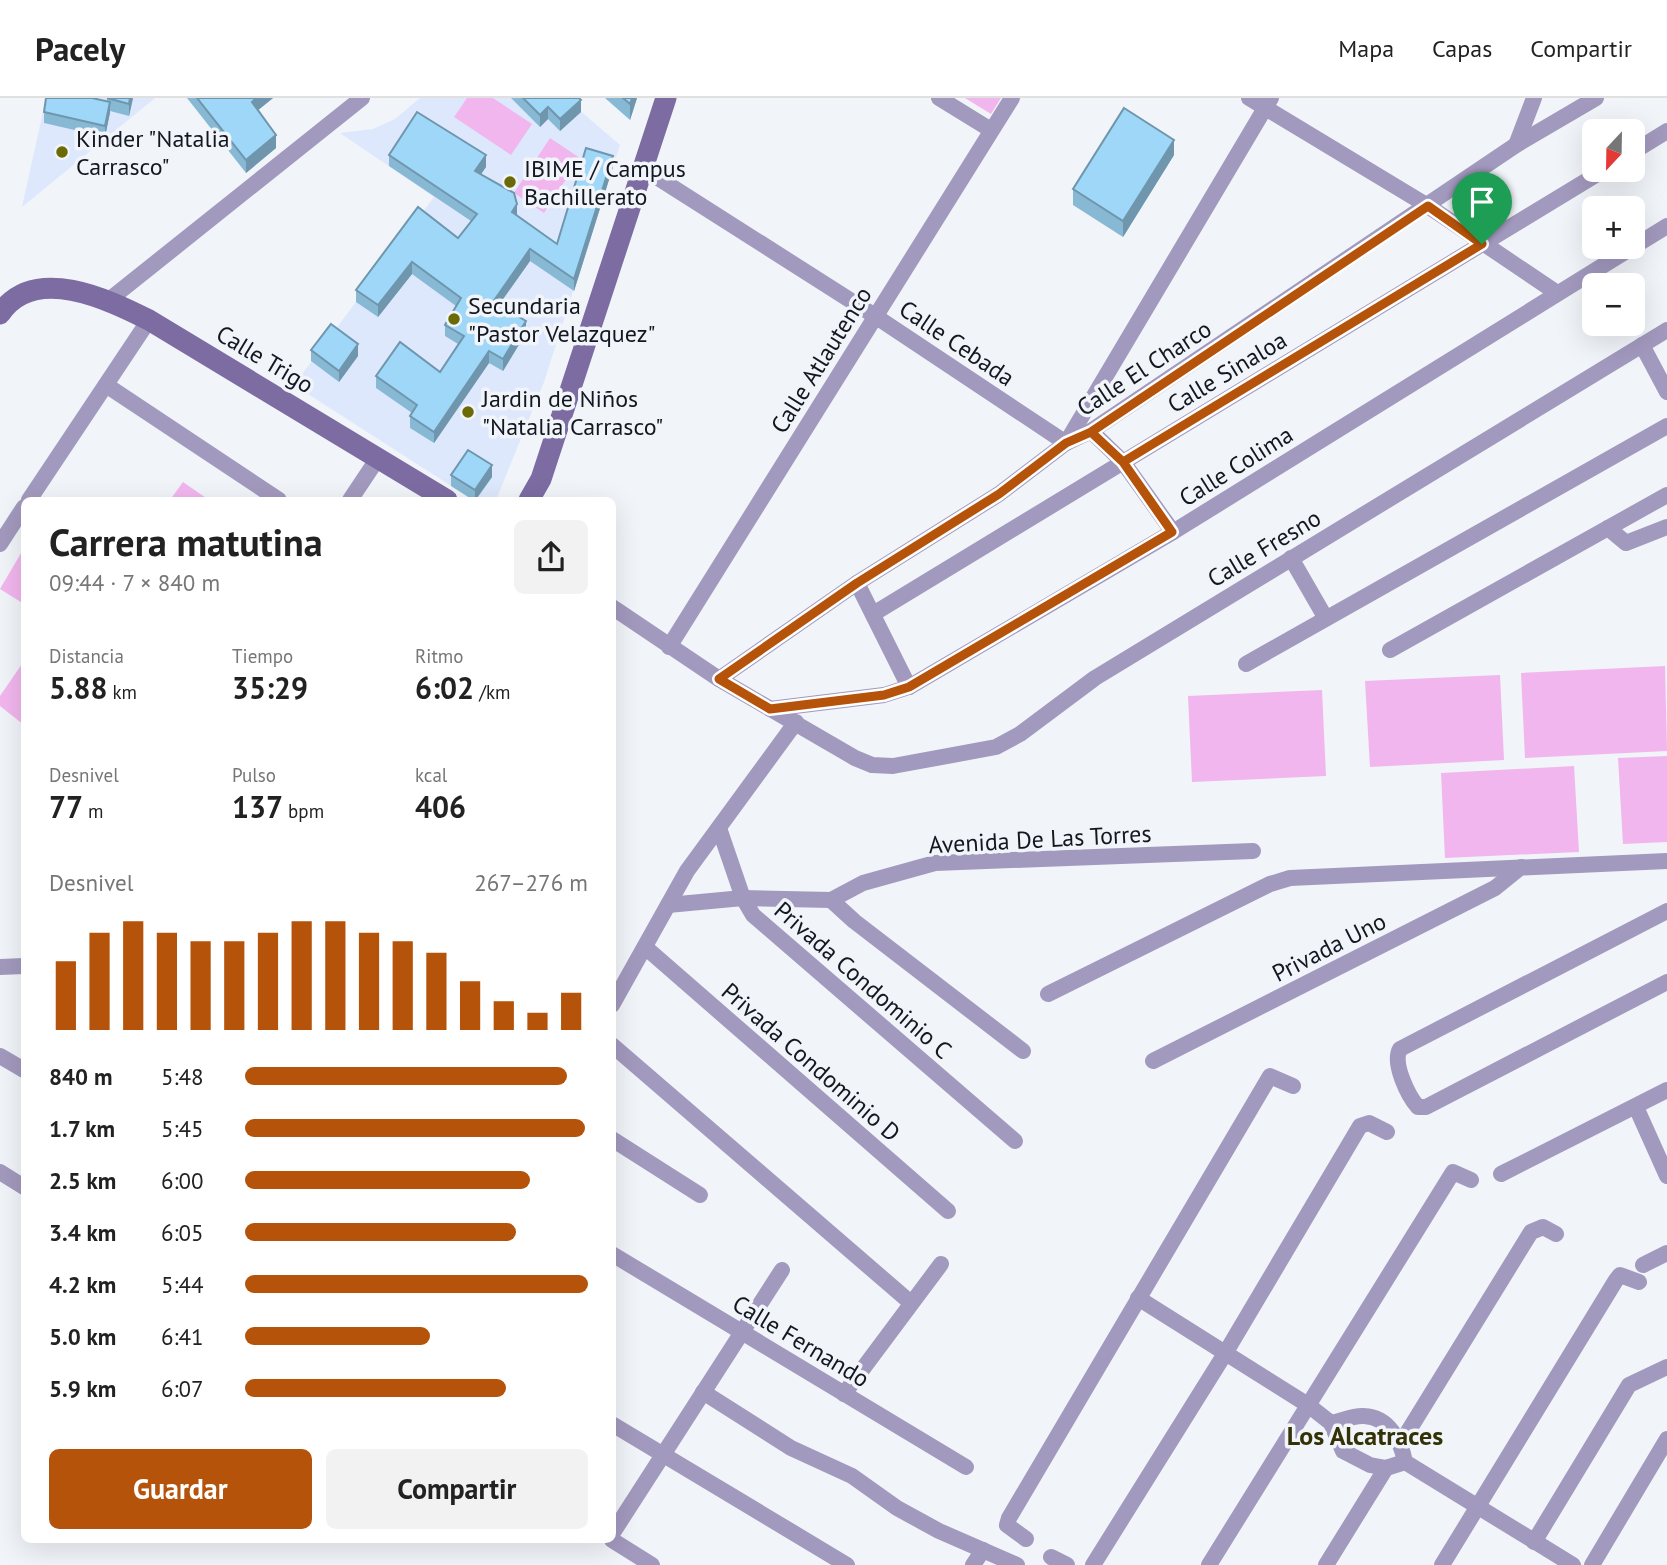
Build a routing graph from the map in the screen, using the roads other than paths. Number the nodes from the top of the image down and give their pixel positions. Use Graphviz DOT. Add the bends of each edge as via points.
graph roads {
  1 [pos="362,98"];
  2 [pos="667,98"];
  3 [pos="939,98"];
  4 [pos="1012,98"];
  5 [pos="1249,98"];
  6 [pos="1534,98"];
  7 [pos="1596,98"];
  8 [pos="1268,103"];
  9 [pos="991,130"];
  10 [pos="1667,131"];
  11 [pos="1516,145"];
  12 [pos="1645,145"];
  13 [pos="644,169"];
  14 [pos="1584,182"];
  15 [pos="1428,206"];
  16 [pos="1667,226"];
  17 [pos="1645,240"];
  18 [pos="1482,244"];
  19 [pos="1613,259"];
  20 [pos="1557,293"];
  21 [pos="109,300"];
  22 [pos="0,314"];
  23 [pos="875,316"];
  24 [pos="149,320"];
  25 [pos="1667,330"];
  26 [pos="1642,345"];
  27 [pos="106,385"];
  28 [pos="1667,392"];
  29 [pos="1667,426"];
  30 [pos="1091,432"];
  31 [pos="1066,443"];
  32 [pos="378,458"];
  33 [pos="1123,462"];
  34 [pos="1667,495"];
  35 [pos="31,497"];
  36 [pos="274,497"];
  37 [pos="352,497"];
  38 [pos="437,497"];
  39 [pos="531,497"];
  40 [pos="21,512"];
  41 [pos="1667,527"];
  42 [pos="1608,528"];
  43 [pos="1172,532"];
  44 [pos="0,544"];
  45 [pos="1292,558"];
  46 [pos="857,583"];
  47 [pos="616,613"];
  48 [pos="873,614"];
  49 [pos="1325,617"];
  50 [pos="669,647"];
  51 [pos="1390,650"];
  52 [pos="1246,664"];
  53 [pos="719,679"];
  54 [pos="909,687"];
  55 [pos="770,709"];
  56 [pos="796,722"];
  57 [pos="719,828"];
  58 [pos="1253,851"];
  59 [pos="1667,861"];
  60 [pos="1521,867"];
  61 [pos="743,898"];
  62 [pos="831,900"];
  63 [pos="668,905"];
  64 [pos="1667,911"];
  65 [pos="645,947"];
  66 [pos="21,965"];
  67 [pos="0,967"];
  68 [pos="1667,982"];
  69 [pos="1048,994"];
  70 [pos="616,998"];
  71 [pos="616,1048"];
  72 [pos="1023,1051"];
  73 [pos="0,1056"];
  74 [pos="1153,1061"];
  75 [pos="21,1068"];
  76 [pos="1293,1086"];
  77 [pos="1667,1090"];
  78 [pos="1636,1107"];
  79 [pos="1387,1132"];
  80 [pos="1015,1141"];
  81 [pos="616,1142"];
  82 [pos="0,1172"];
  83 [pos="1500,1174"];
  84 [pos="1667,1176"];
  85 [pos="1471,1180"];
  86 [pos="21,1185"];
  87 [pos="700,1195"];
  88 [pos="948,1211"];
  89 [pos="1556,1234"];
  90 [pos="1667,1253"];
  91 [pos="616,1256"];
  92 [pos="941,1264"];
  93 [pos="1643,1265"];
  94 [pos="782,1270"];
  95 [pos="1639,1282"];
  96 [pos="1138,1298"];
  97 [pos="911,1303"];
  98 [pos="741,1332"];
  99 [pos="1226,1352"];
  100 [pos="1667,1367"];
  101 [pos="702,1392"];
  102 [pos="844,1394"];
  103 [pos="1308,1405"];
  104 [pos="1331,1423"];
  105 [pos="616,1426"];
  106 [pos="1667,1439"];
  107 [pos="1401,1443"];
  108 [pos="663,1454"];
  109 [pos="1405,1462"];
  110 [pos="967,1467"];
  111 [pos="1386,1468"];
  112 [pos="1476,1506"];
  113 [pos="616,1528"];
  114 [pos="1026,1539"];
  115 [pos="616,1542"];
  116 [pos="1534,1542"];
  117 [pos="983,1550"];
  118 [pos="1051,1557"];
  119 [pos="1564,1563"];
  120 [pos="652,1565"];
  121 [pos="847,1565"];
  122 [pos="973,1565"];
  123 [pos="1017,1565"];
  124 [pos="1067,1565"];
  125 [pos="1093,1565"];
  126 [pos="1209,1565"];
  127 [pos="1326,1565"];
  128 [pos="1442,1565"];
  129 [pos="1592,1565"];
  1 -- 21 [label="street"];
  2 -- 13 [label="street"];
  3 -- 9 [label="street"];
  4 -- 9 [label="street, Calle Atlautenco"];
  5 -- 8 [label="street"];
  6 -- 11 [label="street"];
  7 -- 11 [label="street, Calle El Charco"];
  8 -- 15 [label="street"];
  8 -- 31 [label="street"];
  9 -- 23 [label="street, Calle Atlautenco"];
  10 -- 12 [label="street"];
  11 -- 15 [label="street, Calle El Charco"];
  13 -- 23 [label="street, Calle Cebada"];
  13 -- 39 [label="street" via="541,479"];
  14 -- 18 [label="street, Calle Sinaloa"];
  15 -- 18 [label="street"];
  15 -- 30 [label="street, Calle El Charco"];
  16 -- 17 [label="street, Calle Colima"];
  18 -- 20 [label="street"];
  18 -- 33 [label="street, Calle Sinaloa"];
  19 -- 20 [label="street, Calle Colima"];
  20 -- 43 [label="street, Calle Colima"];
  21 -- 22 [label="street, Calle Trigo" via="46,288 25,294"];
  21 -- 24 [label="street, Calle Trigo"];
  23 -- 31 [label="street, Calle Cebada"];
  23 -- 50 [label="street, Calle Atlautenco"];
  24 -- 27 [label="street"];
  24 -- 32 [label="street, Calle Trigo"];
  25 -- 26 [label="street, Calle Fresno"];
  26 -- 28 [label="street"];
  26 -- 45 [label="street, Calle Fresno"];
  27 -- 35 [label="street"];
  27 -- 36 [label="street"];
  29 -- 49 [label="street"];
  30 -- 31 [label="street, Calle El Charco"];
  30 -- 33 [label="street"];
  31 -- 46 [label="street, Calle El Charco" via="999,494"];
  32 -- 37 [label="street"];
  32 -- 38 [label="street, Calle Trigo"];
  33 -- 43 [label="street"];
  33 -- 48 [label="street, Calle Sinaloa"];
  34 -- 42 [label="street"];
  40 -- 44 [label="street"];
  41 -- 42 [label="street" via="1626,543"];
  42 -- 51 [label="street"];
  43 -- 54 [label="street, Calle Colima"];
  45 -- 49 [label="street"];
  45 -- 56 [label="street, Calle Fresno" via="1095,678 996,747 893,766 873,765"];
  46 -- 48 [label="street"];
  46 -- 53 [label="street, Calle El Charco"];
  47 -- 50 [label="street"];
  48 -- 54 [label="street"];
  49 -- 52 [label="street"];
  50 -- 53 [label="street"];
  53 -- 55 [label="street"];
  54 -- 55 [label="street, Calle Colima" via="884,695"];
  55 -- 56 [label="street"];
  56 -- 57 [label="street"];
  57 -- 61 [label="street, Privada Condominio C"];
  57 -- 63 [label="street"];
  58 -- 62 [label="street, Avenida De Las Torres" via="935,863 863,883"];
  59 -- 60 [label="street"];
  60 -- 69 [label="street" via="1290,878 1269,884"];
  60 -- 74 [label="street, Privada Uno" via="1495,888"];
  61 -- 62 [label="street, Avenida De Las Torres"];
  61 -- 63 [label="street, Avenida De Las Torres"];
  61 -- 80 [label="street, Privada Condominio C" via="753,915"];
  62 -- 72 [label="street"];
  63 -- 65 [label="street"];
  64 -- 68 [label="street" via="1400,1049 1396,1056 1413,1101 1426,1107"];
  65 -- 70 [label="street"];
  65 -- 88 [label="street, Privada Condominio D"];
  66 -- 67 [label="street"];
  71 -- 97 [label="street"];
  73 -- 75 [label="street"];
  76 -- 96 [label="street" via="1270,1076"];
  77 -- 78 [label="street"];
  78 -- 83 [label="street"];
  78 -- 84 [label="street"];
  79 -- 99 [label="street" via="1369,1123 1360,1126"];
  81 -- 87 [label="street"];
  82 -- 86 [label="street"];
  85 -- 103 [label="street" via="1453,1172"];
  89 -- 107 [label="street" via="1544,1227 1531,1232"];
  90 -- 93 [label="street"];
  91 -- 98 [label="street, Calle Fernando"];
  92 -- 97 [label="street"];
  94 -- 98 [label="street"];
  95 -- 112 [label="street" via="1620,1275 1616,1280"];
  96 -- 99 [label="street"];
  96 -- 114 [label="street" via="1009,1518 1010,1530"];
  97 -- 102 [label="street"];
  98 -- 101 [label="street"];
  98 -- 102 [label="street, Calle Fernando"];
  99 -- 103 [label="street"];
  99 -- 125 [label="street"];
  100 -- 116 [label="street" via="1629,1385"];
  101 -- 108 [label="street"];
  101 -- 117 [label="street" via="791,1448 852,1476 897,1508"];
  102 -- 110 [label="street, Calle Fernando"];
  103 -- 104 [label="street"];
  103 -- 126 [label="street"];
  104 -- 107 [label="street" via="1365,1416 1391,1427"];
  104 -- 111 [label="street" via="1343,1451"];
  105 -- 108 [label="street"];
  106 -- 129 [label="street"];
  107 -- 109 [label="street"];
  108 -- 113 [label="street"];
  108 -- 121 [label="street"];
  109 -- 111 [label="street"];
  109 -- 112 [label="street"];
  111 -- 127 [label="street"];
  112 -- 116 [label="street"];
  112 -- 128 [label="street"];
  115 -- 120 [label="street"];
  116 -- 119 [label="street"];
  117 -- 122 [label="street"];
  117 -- 123 [label="street"];
  118 -- 124 [label="street"];
}
